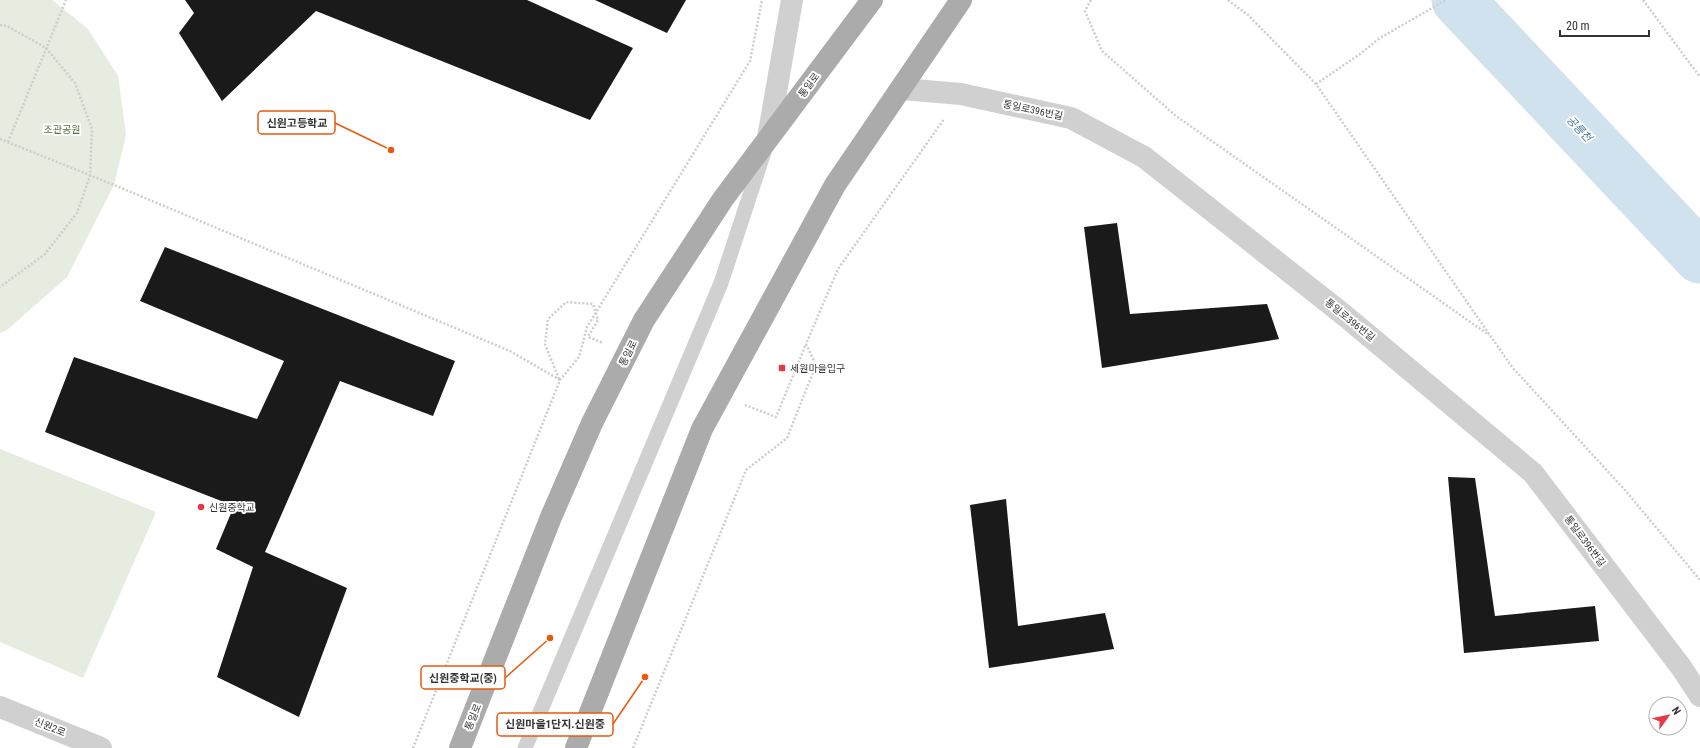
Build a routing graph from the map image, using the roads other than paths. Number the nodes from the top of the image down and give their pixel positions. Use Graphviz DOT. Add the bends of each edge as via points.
graph roads {
  1 [pos="792,0"];
  2 [pos="872,0"];
  3 [pos="962,0"];
  4 [pos="902,89"];
  5 [pos="768,138"];
  6 [pos="1700,696"];
  7 [pos="0,707"];
  8 [pos="101,748"];
  9 [pos="460,748"];
  10 [pos="525,748"];
  11 [pos="576,748"];
  1 -- 5 [label="street"];
  2 -- 5 [label="main road, 통일로"];
  3 -- 4 [label="main road"];
  4 -- 6 [label="street, 통일로396번길" via="961,94 1071,118 1144,157 1344,315 1533,473 1681,667"];
  4 -- 11 [label="main road" via="835,185 702,429"];
  5 -- 9 [label="main road, 통일로" via="723,199 644,320 592,423 551,517"];
  5 -- 10 [label="lane" via="721,283"];
  7 -- 8 [label="street, 신원2로"];
}
